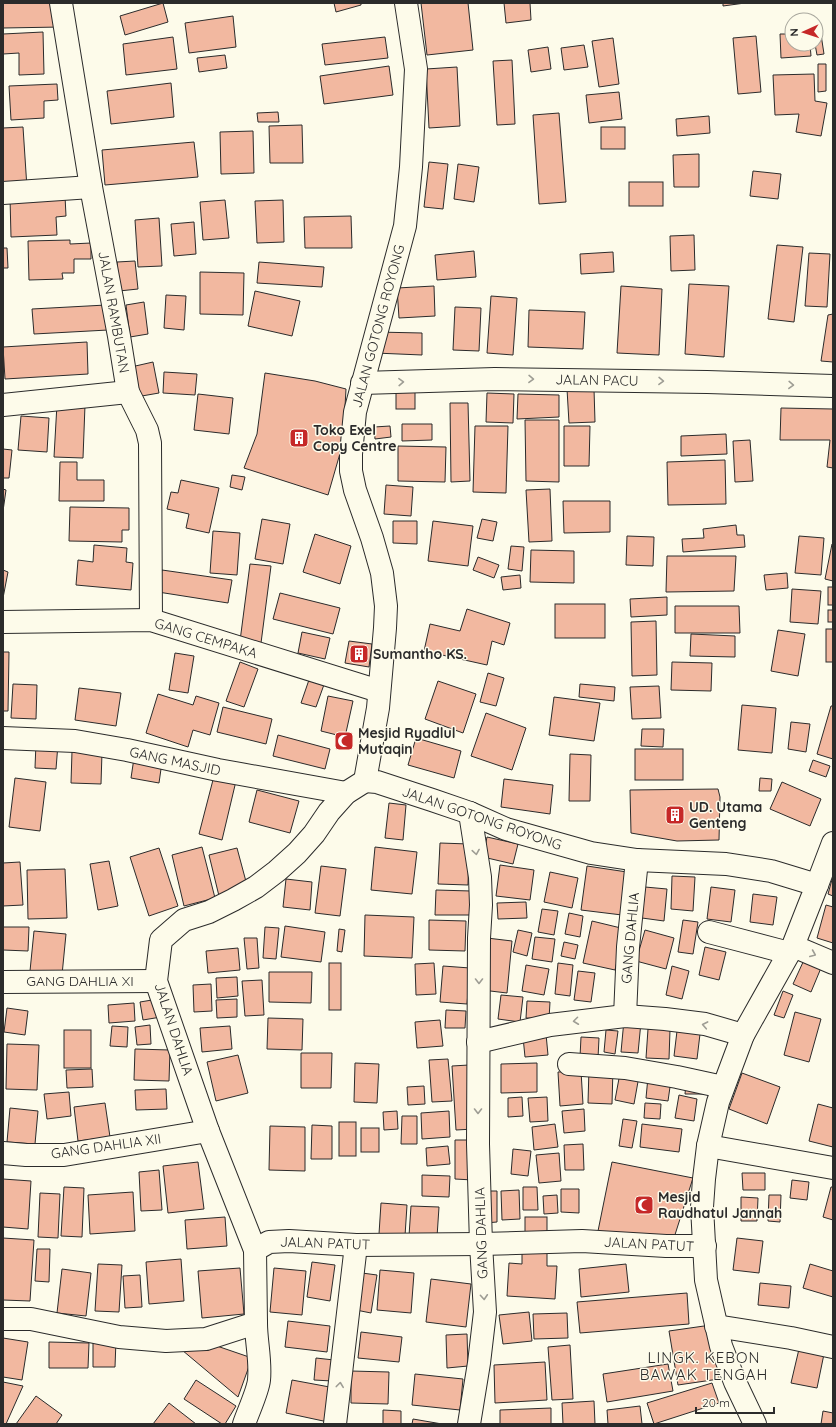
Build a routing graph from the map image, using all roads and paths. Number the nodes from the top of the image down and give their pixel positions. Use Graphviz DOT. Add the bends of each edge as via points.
graph roads {
  1 [pos="61,3"];
  2 [pos="406,3"];
  3 [pos="91,187"];
  4 [pos="3,193"];
  5 [pos="362,383"];
  6 [pos="833,386"];
  7 [pos="128,392"];
  8 [pos="3,405"];
  9 [pos="151,620"];
  10 [pos="3,622"];
  11 [pos="379,691"];
  12 [pos="3,738"];
  13 [pos="365,781"];
  14 [pos="346,793"];
  15 [pos="470,813"];
  16 [pos="833,843"];
  17 [pos="637,860"];
  18 [pos="817,885"];
  19 [pos="709,932"];
  20 [pos="791,949"];
  21 [pos="833,963"];
  22 [pos="156,981"];
  23 [pos="3,982"];
  24 [pos="625,1016"];
  25 [pos="743,1035"];
  26 [pos="478,1042"];
  27 [pos="569,1064"];
  28 [pos="723,1086"];
  29 [pos="208,1131"];
  30 [pos="708,1146"];
  31 [pos="3,1153"];
  32 [pos="833,1168"];
  33 [pos="481,1244"];
  34 [pos="356,1245"];
  35 [pos="705,1246"];
  36 [pos="255,1250"];
  37 [pos="3,1319"];
  38 [pos="256,1323"];
  39 [pos="716,1326"];
  40 [pos="833,1347"];
  41 [pos="244,1424"];
  42 [pos="336,1424"];
  43 [pos="469,1424"];
  44 [pos="755,1424"];
  1 -- 3 [label="street, JALAN RAMBUTAN"];
  2 -- 5 [label="street, JALAN GOTONG ROYONG" via="416,69 405,226"];
  3 -- 4 [label="street"];
  3 -- 7 [label="street, JALAN RAMBUTAN"];
  5 -- 6 [label="street, JALAN PACU, one-way" via="495,379"];
  5 -- 11 [label="street, JALAN GOTONG ROYONG" via="352,434 351,471 382,572 385,590 385,628"];
  7 -- 8 [label="street"];
  7 -- 9 [label="street, JALAN RAMBUTAN" via="147,430 150,444"];
  9 -- 10 [label="street, GANG CEMPAKA"];
  9 -- 11 [label="street, GANG CEMPAKA"];
  11 -- 13 [label="street, JALAN GOTONG ROYONG"];
  12 -- 14 [label="street, GANG MASJID" via="75,741"];
  13 -- 14 [label="street, JALAN DAHLIA"];
  13 -- 15 [label="street, JALAN GOTONG ROYONG" via="377,782"];
  14 -- 22 [label="street, JALAN DAHLIA" via="310,839 277,871 233,900 209,912 184,920 161,940"];
  15 -- 17 [label="street, JALAN GOTONG ROYONG" via="506,829 562,846"];
  15 -- 26 [label="street, GANG DAHLIA, one-way" via="480,877 481,905"];
  16 -- 18 [label="street"];
  17 -- 18 [label="street, JALAN GOTONG ROYONG" via="726,864 771,871"];
  17 -- 24 [label="street, GANG DAHLIA" via="628,947"];
  18 -- 20 [label="street"];
  19 -- 20 [label="street"];
  20 -- 21 [label="street, one-way"];
  20 -- 25 [label="street"];
  22 -- 23 [label="street, GANG DAHLIA XI"];
  22 -- 29 [label="street, JALAN DAHLIA"];
  25 -- 24 [label="street, one-way" via="705,1024"];
  24 -- 26 [label="street, one-way" via="550,1025"];
  25 -- 28 [label="street"];
  26 -- 33 [label="street, GANG DAHLIA, one-way"];
  27 -- 28 [label="street" via="625,1068"];
  28 -- 30 [label="street"];
  29 -- 31 [label="street, GANG DAHLIA XII" via="64,1155"];
  29 -- 36 [label="street, JALAN DAHLIA"];
  30 -- 32 [label="street"];
  30 -- 35 [label="street" via="702,1207"];
  33 -- 34 [label="street, JALAN PATUT"];
  33 -- 35 [label="street, JALAN PATUT" via="582,1241"];
  33 -- 43 [label="street, GANG DAHLIA, one-way" via="485,1312 480,1363"];
  34 -- 36 [label="street, JALAN PATUT" via="282,1241 269,1242"];
  42 -- 34 [label="street, one-way"];
  35 -- 39 [label="street" via="706,1280"];
  36 -- 38 [label="street"];
  37 -- 38 [label="street" via="31,1319 119,1337 166,1341 206,1339"];
  38 -- 41 [label="street" via="260,1356 259,1381"];
  39 -- 40 [label="street"];
  39 -- 44 [label="street" via="735,1382"];
}
